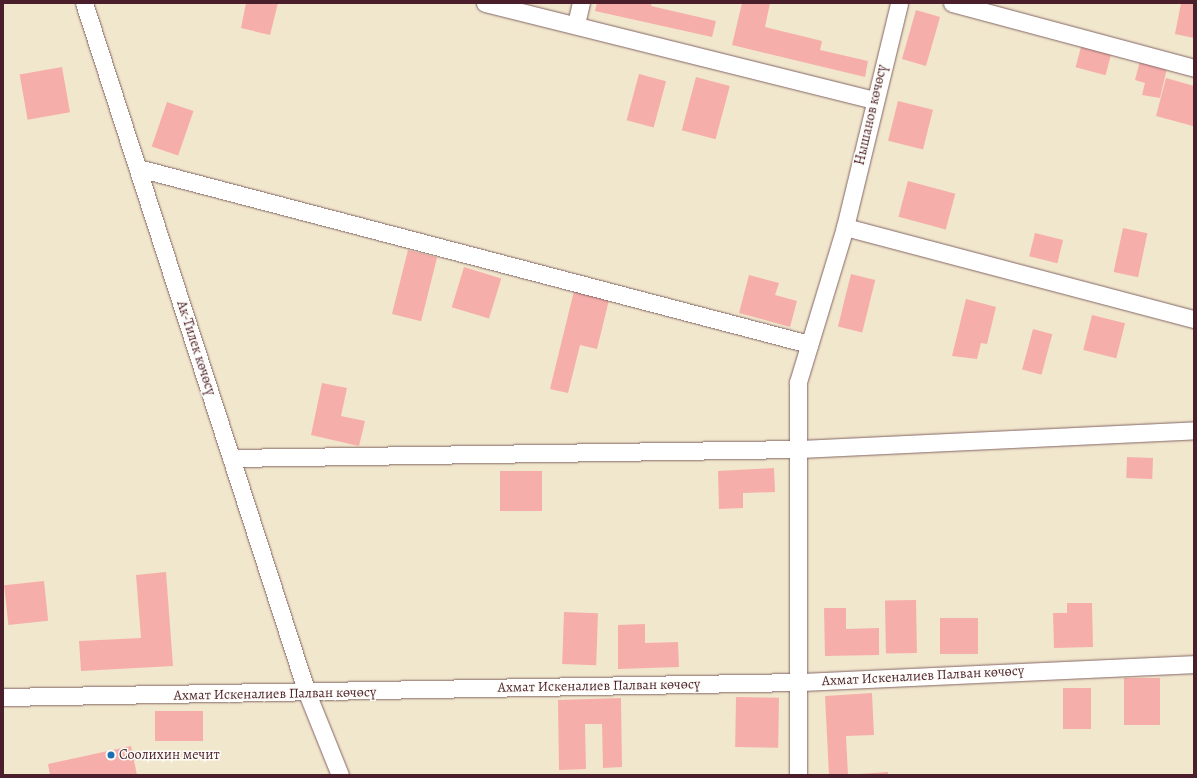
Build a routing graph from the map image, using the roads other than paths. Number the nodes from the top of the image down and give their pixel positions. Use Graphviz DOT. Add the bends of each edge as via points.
graph roads {
  1 [pos="84,3"];
  2 [pos="485,3"];
  3 [pos="581,3"];
  4 [pos="899,3"];
  5 [pos="952,3"];
  6 [pos="576,24"];
  7 [pos="1194,68"];
  8 [pos="874,100"];
  9 [pos="138,168"];
  10 [pos="845,227"];
  11 [pos="1194,319"];
  12 [pos="810,344"];
  13 [pos="1194,430"];
  14 [pos="798,449"];
  15 [pos="231,458"];
  16 [pos="1194,664"];
  17 [pos="799,682"];
  18 [pos="307,693"];
  19 [pos="3,697"];
  20 [pos="340,775"];
  21 [pos="798,775"];
  1 -- 9 [label="street, Ак-Тилек көчөсү"];
  2 -- 6 [label="street"];
  3 -- 6 [label="street"];
  4 -- 8 [label="street, Нышанов көчөсү"];
  5 -- 7 [label="street"];
  6 -- 8 [label="street"];
  8 -- 10 [label="street, Нышанов көчөсү"];
  9 -- 12 [label="street"];
  9 -- 15 [label="street, Ак-Тилек көчөсү"];
  10 -- 11 [label="street"];
  10 -- 12 [label="street, Нышанов көчөсү"];
  12 -- 14 [label="street, Нышанов көчөсү" via="798,382"];
  13 -- 14 [label="street"];
  14 -- 15 [label="street"];
  14 -- 17 [label="street, Нышанов көчөсү"];
  15 -- 18 [label="street, Ак-Тилек көчөсү"];
  16 -- 17 [label="street, Ахмат Искеналиев Палван көчөсү"];
  17 -- 18 [label="street, Ахмат Искеналиев Палван көчөсү"];
  17 -- 21 [label="street, Нышанов көчөсү"];
  18 -- 19 [label="street, Ахмат Искеналиев Палван көчөсү"];
  18 -- 20 [label="street, Ак-Тилек көчөсү"];
}
